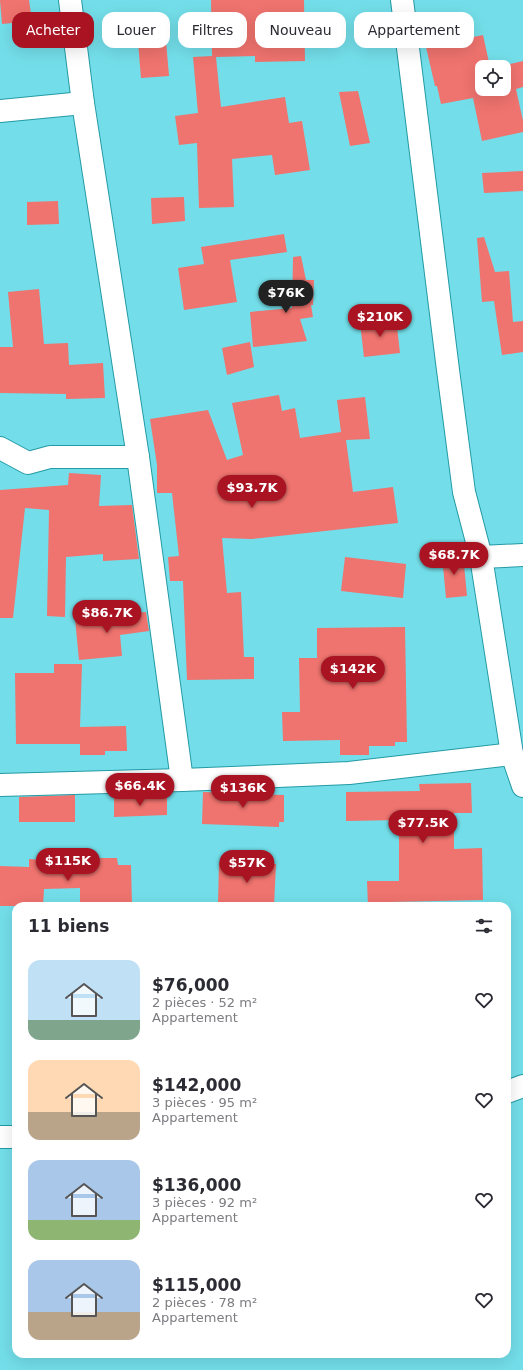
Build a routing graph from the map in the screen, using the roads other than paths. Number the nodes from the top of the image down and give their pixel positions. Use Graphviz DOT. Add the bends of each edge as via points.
graph roads {
  1 [pos="70,0"];
  2 [pos="402,0"];
  3 [pos="83,103"];
  4 [pos="0,111"];
  5 [pos="0,448"];
  6 [pos="138,457"];
  7 [pos="523,555"];
  8 [pos="481,557"];
  9 [pos="512,754"];
  10 [pos="182,780"];
  11 [pos="0,785"];
  12 [pos="523,786"];
  13 [pos="523,1086"];
  14 [pos="511,1090"];
  15 [pos="0,1137"];
  16 [pos="12,1137"];
  1 -- 3 [label="street"];
  2 -- 8 [label="street" via="463,484"];
  3 -- 4 [label="street"];
  3 -- 6 [label="street"];
  5 -- 6 [label="street" via="28,463 50,457"];
  6 -- 10 [label="street"];
  7 -- 8 [label="street"];
  8 -- 9 [label="street"];
  9 -- 10 [label="street" via="349,773"];
  9 -- 12 [label="street"];
  10 -- 11 [label="street"];
  13 -- 14 [label="street"];
  15 -- 16 [label="street"];
}
